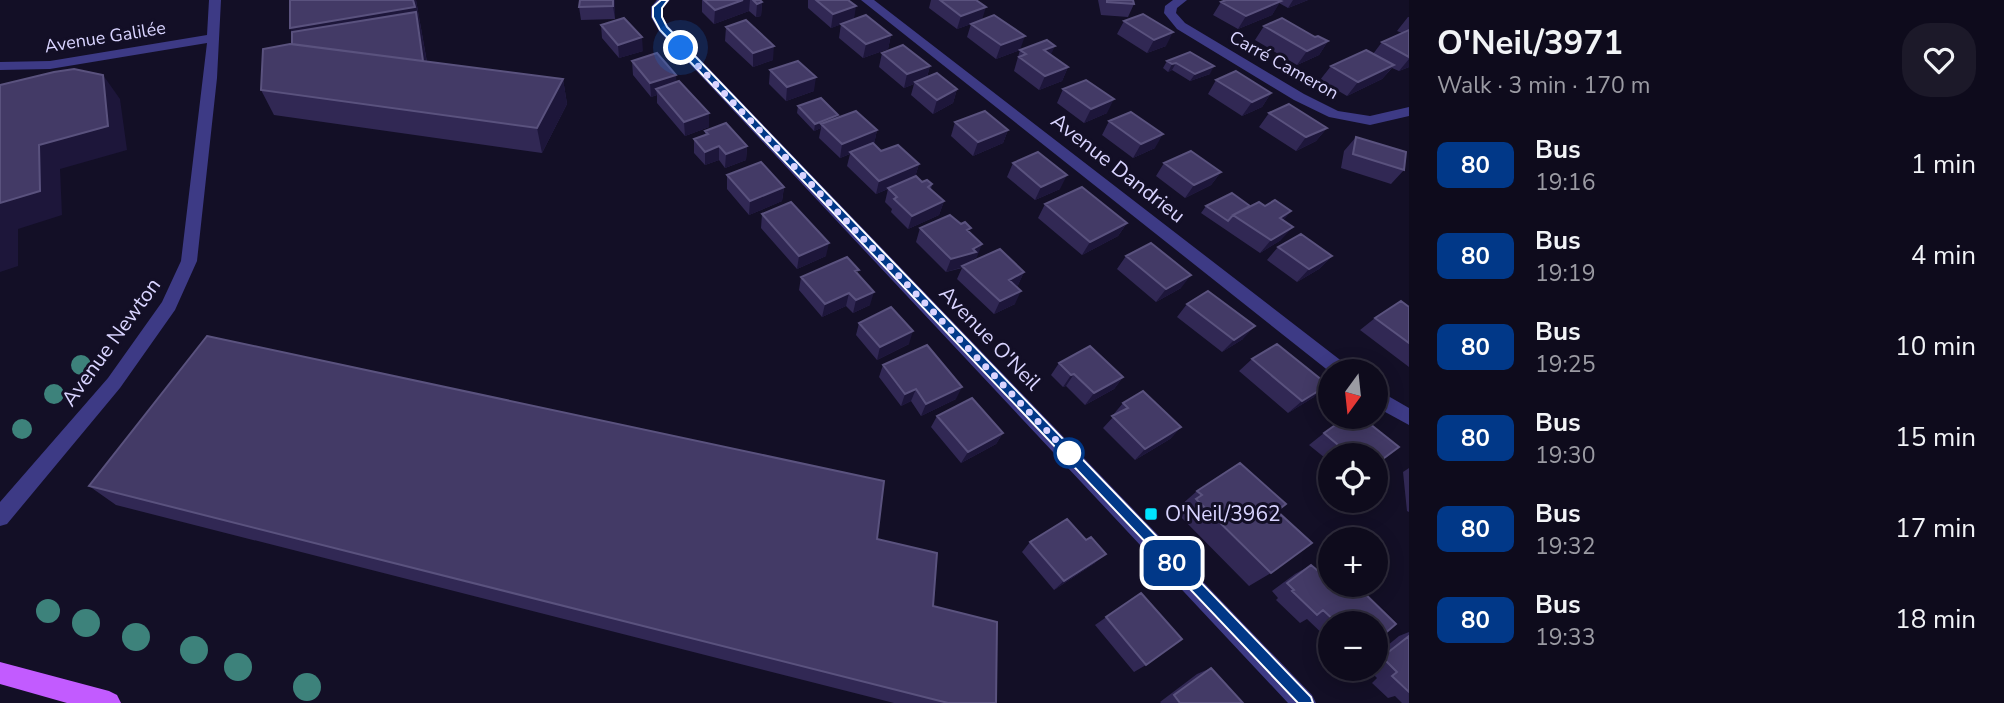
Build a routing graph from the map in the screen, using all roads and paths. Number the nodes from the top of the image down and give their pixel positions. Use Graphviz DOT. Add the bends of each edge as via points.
graph roads {
  1 [pos="215,0"];
  2 [pos="664,0"];
  3 [pos="867,0"];
  4 [pos="1181,0"];
  5 [pos="214,38"];
  6 [pos="0,66"];
  7 [pos="1409,111"];
  8 [pos="1327,359"];
  9 [pos="1388,404"];
  10 [pos="1409,416"];
  11 [pos="0,517"];
  12 [pos="0,673"];
  13 [pos="109,703"];
  14 [pos="1304,703"];
  1 -- 5 [label="street, Avenue Newton"];
  2 -- 14 [label="street, Avenue O'Neil" via="657,7 663,28"];
  3 -- 8 [label="street, Avenue Dandrieu"];
  4 -- 7 [label="street, Carré Cameron" via="1171,6 1170,13 1181,26 1322,110 1354,120 1391,119"];
  5 -- 6 [label="street, Avenue Galilée" via="50,65"];
  5 -- 11 [label="street, Avenue Newton" via="189,261 169,305 114,383"];
  9 -- 10 [label="street"];
  12 -- 13 [label="main road"];
}
